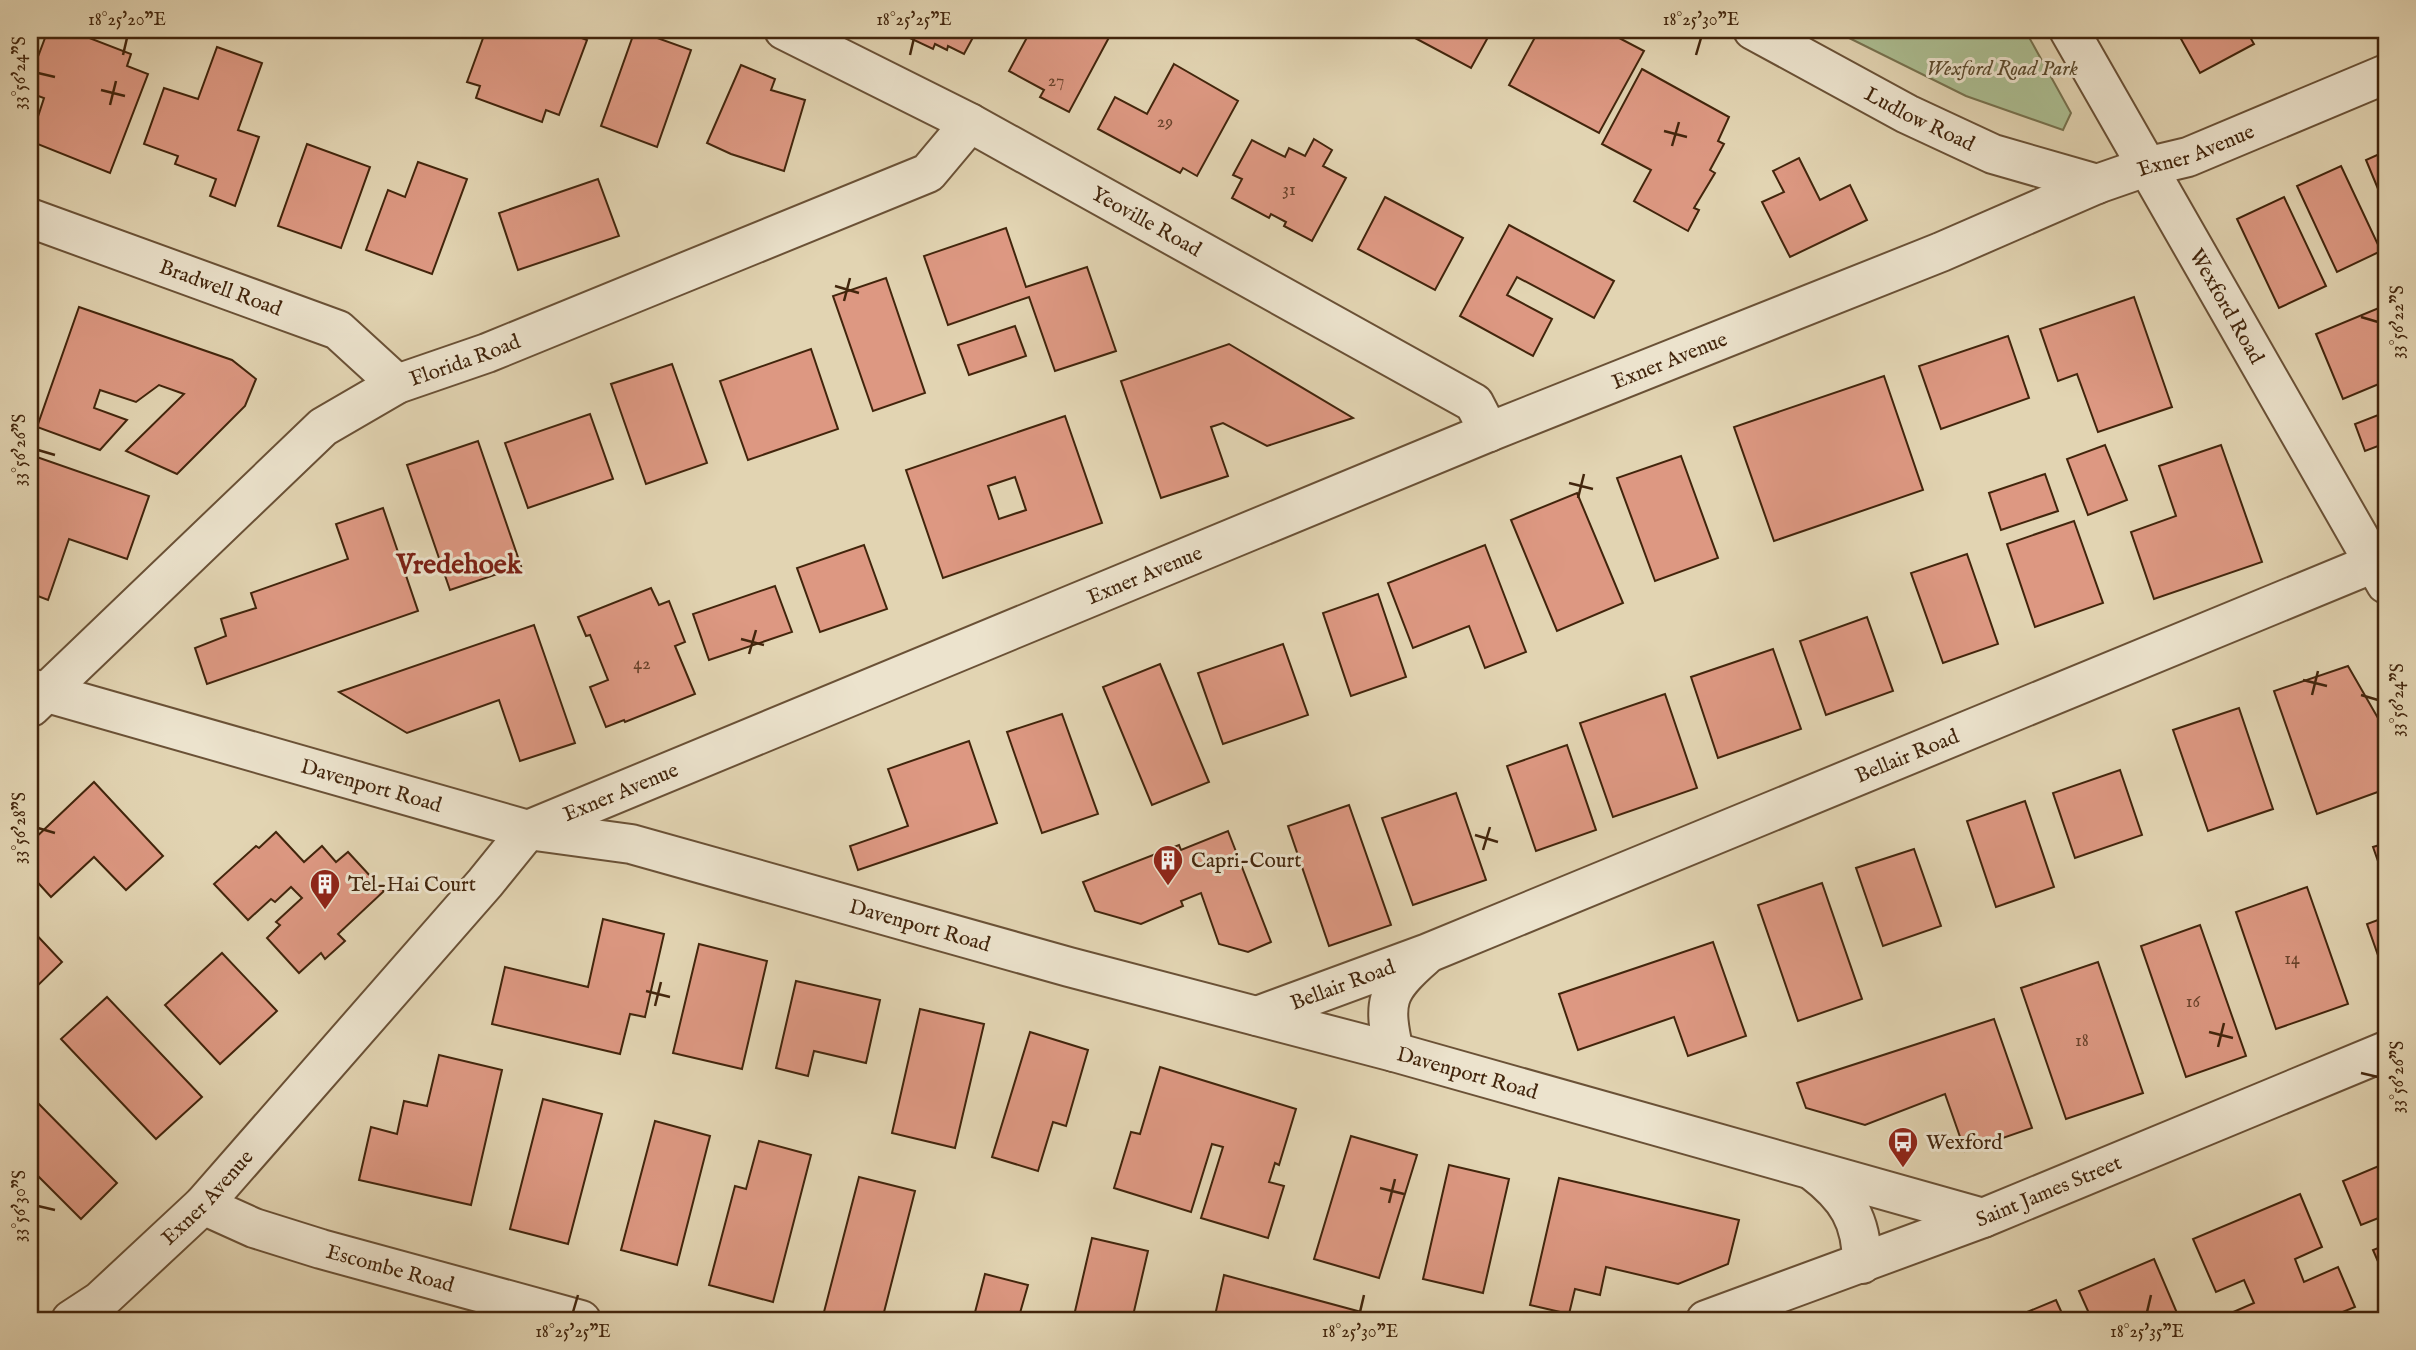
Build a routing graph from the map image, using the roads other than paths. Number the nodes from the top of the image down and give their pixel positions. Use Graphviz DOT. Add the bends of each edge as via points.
graph roads {
  1 [pos="784,30"];
  2 [pos="1753,30"];
  3 [pos="2069,30"];
  4 [pos="2386,74"];
  5 [pos="970,123"];
  6 [pos="2146,167"];
  7 [pos="2097,184"];
  8 [pos="30,218"];
  9 [pos="397,384"];
  10 [pos="1489,432"];
  11 [pos="2383,568"];
  12 [pos="35,697"];
  13 [pos="528,830"];
  14 [pos="1428,953"];
  15 [pos="1256,1016"];
  16 [pos="2386,1051"];
  17 [pos="1394,1052"];
  18 [pos="1811,1170"];
  19 [pos="203,1205"];
  20 [pos="1983,1218"];
  21 [pos="1862,1264"];
  22 [pos="71,1320"];
  23 [pos="581,1320"];
  24 [pos="1706,1320"];
  1 -- 5 [label="street, Yeoville Road"];
  2 -- 7 [label="street, Ludlow Road" via="1907,114 1993,154"];
  3 -- 6 [label="street, Wexford Road"];
  4 -- 6 [label="street, Exner Avenue" via="2188,157"];
  5 -- 9 [label="street, Florida Road" via="928,173 487,354"];
  5 -- 10 [label="street, Yeoville Road" via="1474,403"];
  6 -- 7 [label="street, Exner Avenue"];
  6 -- 11 [label="street, Wexford Road"];
  7 -- 10 [label="street, Exner Avenue" via="1941,252"];
  8 -- 9 [label="street, Bradwell Road" via="338,330"];
  9 -- 12 [label="street, Florida Road" via="323,426"];
  10 -- 13 [label="street, Exner Avenue"];
  11 -- 14 [label="street, Bellair Road"];
  12 -- 13 [label="street, Davenport Road"];
  13 -- 15 [label="street, Davenport Road" via="631,844"];
  13 -- 19 [label="street, Exner Avenue"];
  14 -- 15 [label="street, Bellair Road"];
  14 -- 17 [label="street, Bellair Road" via="1400,979 1390,996 1387,1012"];
  15 -- 17 [label="street, Davenport Road"];
  16 -- 20 [label="street, Saint James Street"];
  17 -- 18 [label="street, Davenport Road"];
  18 -- 20 [label="street, Davenport Road"];
  18 -- 21 [label="street, Davenport Road" via="1852,1211 1860,1233"];
  19 -- 22 [label="street, Exner Avenue" via="100,1301"];
  19 -- 23 [label="street, Escombe Road" via="254,1228 321,1249"];
  20 -- 21 [label="street, Saint James Street"];
  21 -- 24 [label="street, Saint James Street"];
}
